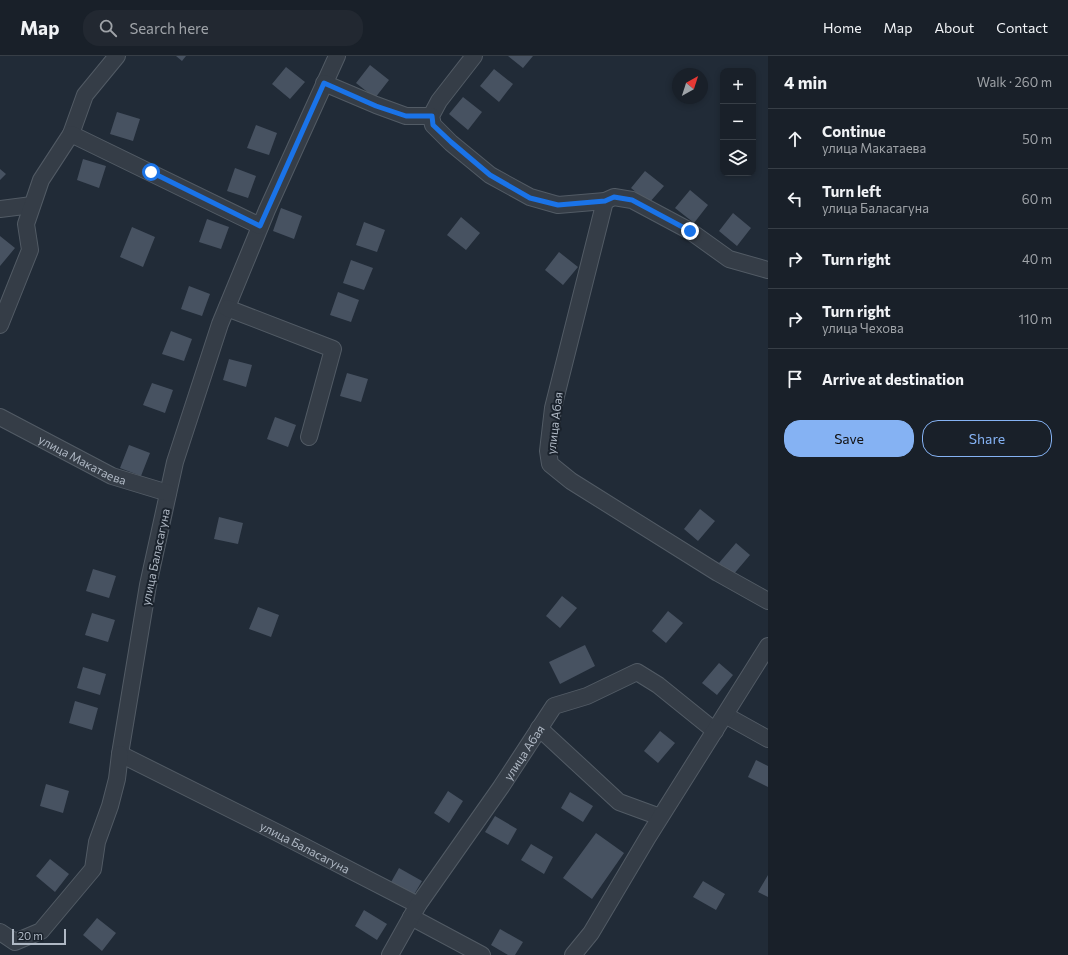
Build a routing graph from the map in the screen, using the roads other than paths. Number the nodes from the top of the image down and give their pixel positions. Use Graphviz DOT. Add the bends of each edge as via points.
graph roads {
  1 [pos="117,56"];
  2 [pos="337,56"];
  3 [pos="474,56"];
  4 [pos="324,83"];
  5 [pos="432,116"];
  6 [pos="71,134"];
  7 [pos="605,201"];
  8 [pos="32,205"];
  9 [pos="0,210"];
  10 [pos="260,226"];
  11 [pos="768,270"];
  12 [pos="227,308"];
  13 [pos="0,325"];
  14 [pos="0,417"];
  15 [pos="309,437"];
  16 [pos="168,493"];
  17 [pos="768,601"];
  18 [pos="768,646"];
  19 [pos="725,716"];
  20 [pos="539,728"];
  21 [pos="715,731"];
  22 [pos="768,739"];
  23 [pos="120,754"];
  24 [pos="660,817"];
  25 [pos="414,911"];
  26 [pos="0,932"];
  27 [pos="390,955"];
  28 [pos="482,955"];
  29 [pos="573,955"];
  1 -- 6 [label="street" via="86,95"];
  2 -- 4 [label="street, улица Баласагуна"];
  3 -- 5 [label="street" via="439,102"];
  4 -- 5 [label="street" via="406,116"];
  4 -- 10 [label="street, улица Баласагуна"];
  5 -- 7 [label="street" via="433,125 490,175 530,198 558,205"];
  6 -- 8 [label="street" via="41,180"];
  6 -- 10 [label="street"];
  7 -- 11 [label="street" via="614,197 632,200 690,231 729,259"];
  7 -- 17 [label="street, улица Абая" via="553,408 548,451 550,464 571,481 718,573"];
  8 -- 9 [label="street"];
  8 -- 13 [label="street" via="26,224 30,250"];
  10 -- 12 [label="street, улица Баласагуна"];
  12 -- 15 [label="street" via="333,350"];
  12 -- 16 [label="street, улица Баласагуна" via="175,462"];
  14 -- 16 [label="street, улица Макатаева" via="112,476"];
  16 -- 23 [label="street, улица Баласагуна" via="148,585"];
  18 -- 19 [label="street"];
  19 -- 21 [label="street"];
  19 -- 22 [label="street"];
  20 -- 21 [label="street, улица Абая" via="554,706 587,696 636,672 658,685"];
  20 -- 24 [label="street" via="619,802"];
  20 -- 25 [label="street, улица Абая"];
  21 -- 24 [label="street"];
  23 -- 25 [label="street, улица Баласагуна" via="278,833"];
  23 -- 26 [label="street" via="117,779 97,842 93,869 41,931 14,942"];
  24 -- 29 [label="street" via="591,933"];
  25 -- 27 [label="street, улица Абая"];
  25 -- 28 [label="street, улица Баласагуна"];
}
